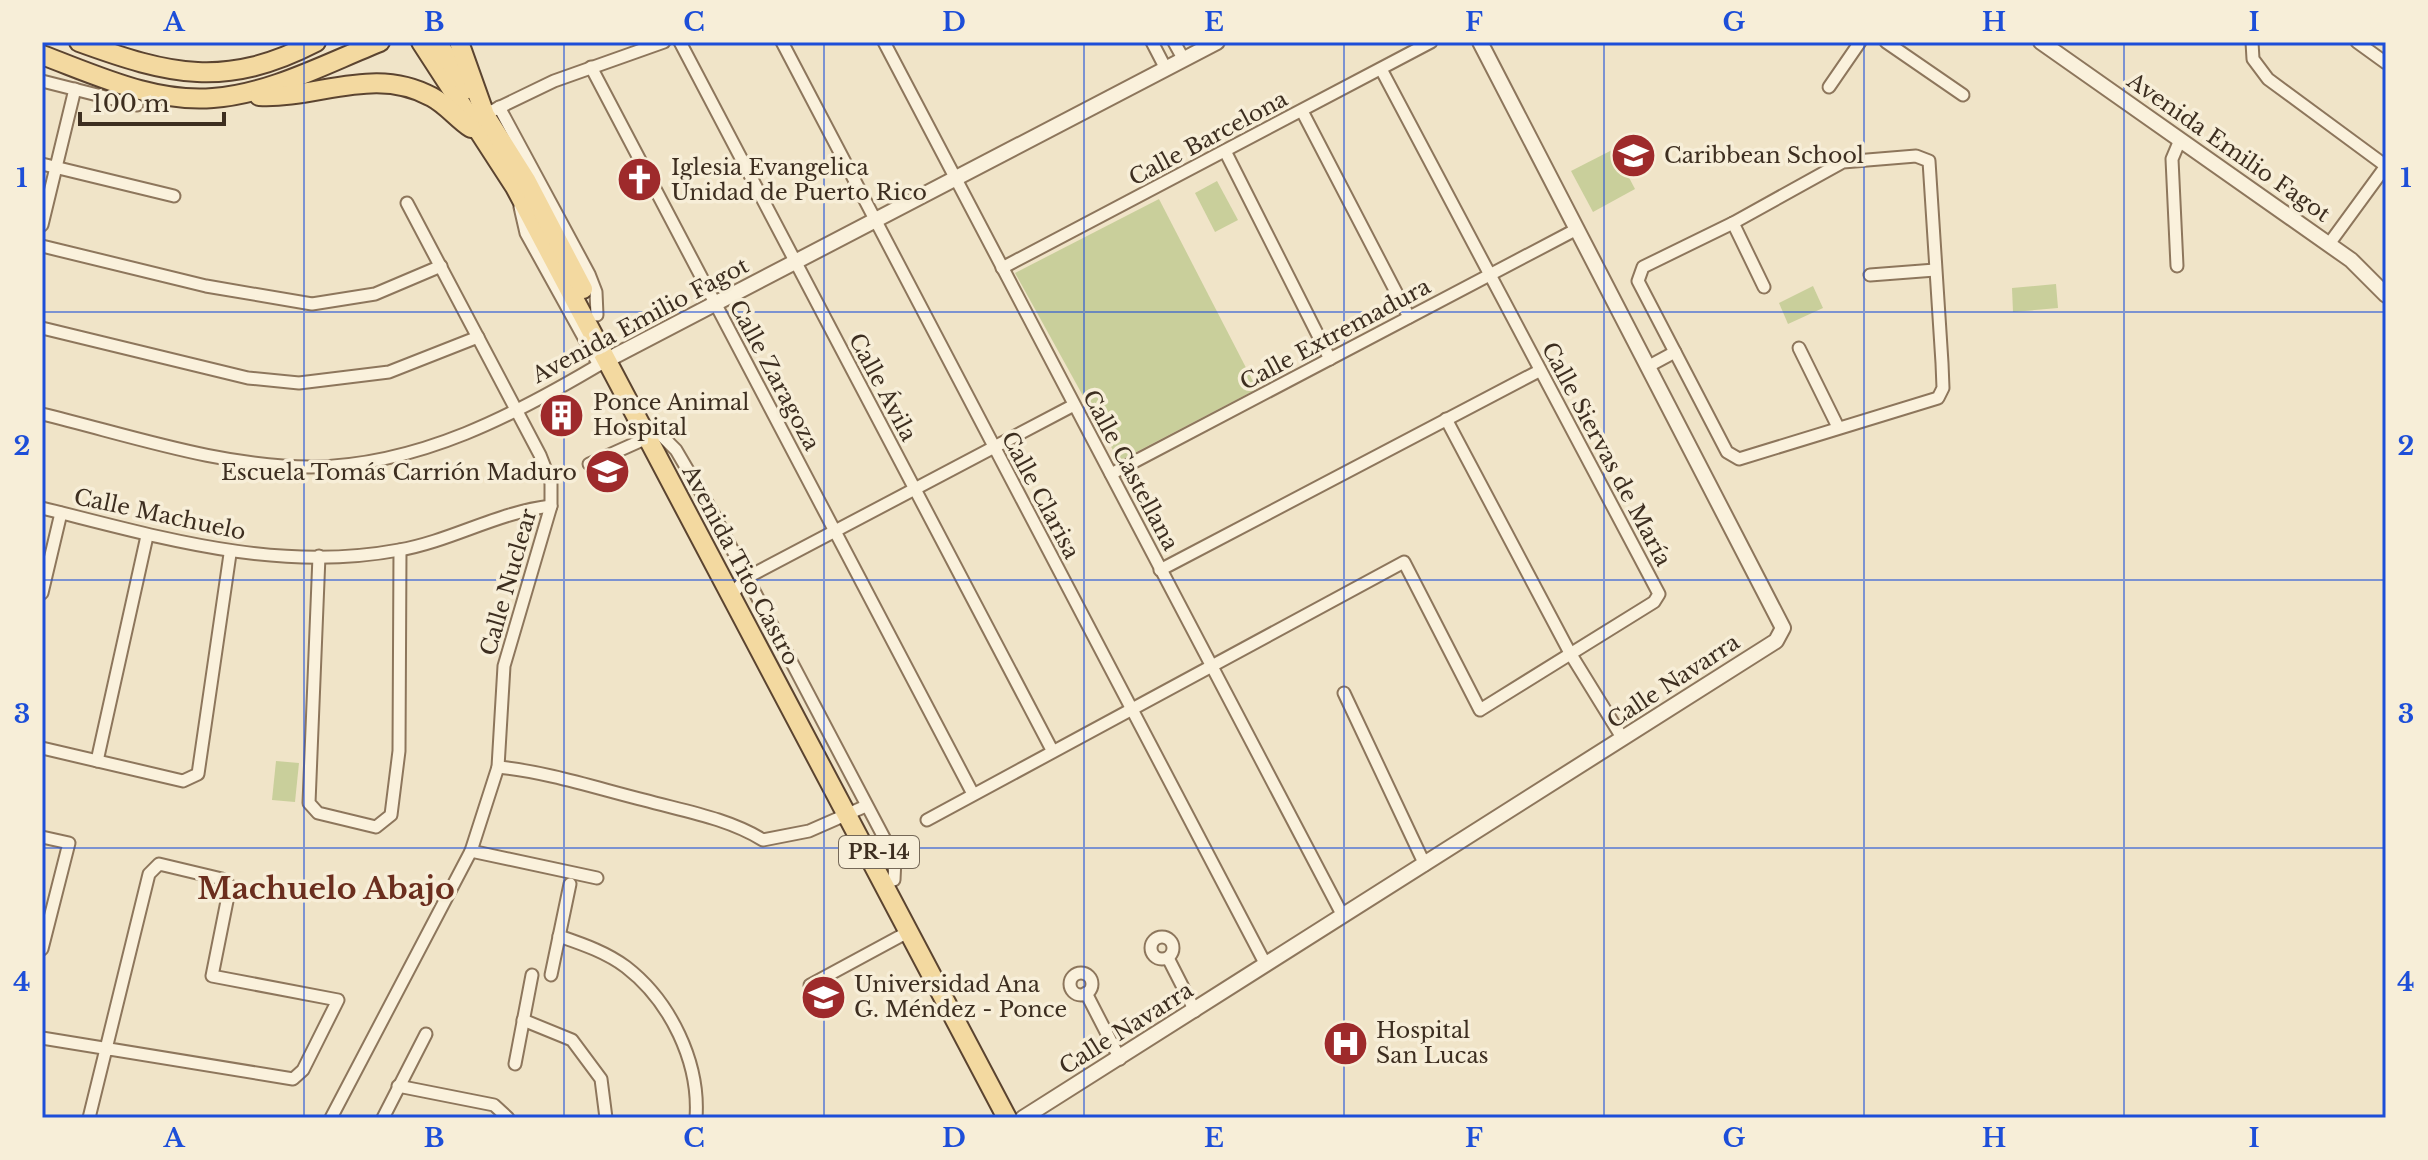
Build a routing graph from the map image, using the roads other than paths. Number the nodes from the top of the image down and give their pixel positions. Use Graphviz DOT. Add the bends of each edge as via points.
graph roads {
  1 [pos="79,42"];
  2 [pos="302,42"];
  3 [pos="316,42"];
  4 [pos="380,42"];
  5 [pos="421,42"];
  6 [pos="437,42"];
  7 [pos="459,42"];
  8 [pos="664,42"];
  9 [pos="680,42"];
  10 [pos="782,42"];
  11 [pos="884,42"];
  12 [pos="1152,42"];
  13 [pos="1174,42"];
  14 [pos="1217,42"];
  15 [pos="1431,42"];
  16 [pos="1480,42"];
  17 [pos="1860,42"];
  18 [pos="1886,42"];
  19 [pos="2041,42"];
  20 [pos="2252,42"];
  21 [pos="2357,42"];
  22 [pos="42,55"];
  23 [pos="288,56"];
  24 [pos="1184,60"];
  25 [pos="2386,63"];
  26 [pos="591,67"];
  27 [pos="1166,69"];
  28 [pos="1381,69"];
  29 [pos="42,81"];
  30 [pos="1829,87"];
  31 [pos="75,89"];
  32 [pos="245,93"];
  33 [pos="1963,95"];
  34 [pos="137,105"];
  35 [pos="492,111"];
  36 [pos="1302,111"];
  37 [pos="483,137"];
  38 [pos="2180,140"];
  39 [pos="1225,151"];
  40 [pos="42,164"];
  41 [pos="2386,166"];
  42 [pos="56,167"];
  43 [pos="956,179"];
  44 [pos="174,196"];
  45 [pos="407,203"];
  46 [pos="876,221"];
  47 [pos="1733,223"];
  48 [pos="42,225"];
  49 [pos="1577,229"];
  50 [pos="2329,244"];
  51 [pos="42,246"];
  52 [pos="796,264"];
  53 [pos="441,266"];
  54 [pos="2177,266"];
  55 [pos="1002,268"];
  56 [pos="1935,270"];
  57 [pos="1489,275"];
  58 [pos="1870,275"];
  59 [pos="1764,287"];
  60 [pos="2386,295"];
  61 [pos="716,306"];
  62 [pos="1409,317"];
  63 [pos="42,328"];
  64 [pos="478,337"];
  65 [pos="1799,348"];
  66 [pos="1675,352"];
  67 [pos="1330,359"];
  68 [pos="608,360"];
  69 [pos="1649,366"];
  70 [pos="1539,371"];
  71 [pos="1074,405"];
  72 [pos="516,410"];
  73 [pos="42,414"];
  74 [pos="1446,419"];
  75 [pos="1838,427"];
  76 [pos="653,435"];
  77 [pos="994,447"];
  78 [pos="589,464"];
  79 [pos="1111,474"];
  80 [pos="914,489"];
  81 [pos="551,506"];
  82 [pos="42,508"];
  83 [pos="61,513"];
  84 [pos="834,531"];
  85 [pos="147,536"];
  86 [pos="400,550"];
  87 [pos="230,554"];
  88 [pos="319,556"];
  89 [pos="1160,570"];
  90 [pos="738,587"];
  91 [pos="42,593"];
  92 [pos="1570,653"];
  93 [pos="1211,665"];
  94 [pos="1344,693"];
  95 [pos="1131,707"];
  96 [pos="1623,739"];
  97 [pos="42,748"];
  98 [pos="1052,750"];
  99 [pos="97,761"];
  100 [pos="498,767"];
  101 [pos="973,794"];
  102 [pos="856,810"];
  103 [pos="927,820"];
  104 [pos="42,837"];
  105 [pos="471,851"];
  106 [pos="1425,865"];
  107 [pos="597,878"];
  108 [pos="894,880"];
  109 [pos="570,884"];
  110 [pos="1343,916"];
  111 [pos="908,932"];
  112 [pos="559,936"];
  113 [pos="42,949"];
  114 [pos="1168,958"];
  115 [pos="1266,965"];
  116 [pos="532,975"];
  117 [pos="551,975"];
  118 [pos="810,985"];
  119 [pos="1086,993"];
  120 [pos="1195,1011"];
  121 [pos="523,1020"];
  122 [pos="426,1034"];
  123 [pos="42,1038"];
  124 [pos="106,1049"];
  125 [pos="1120,1059"];
  126 [pos="515,1064"];
  127 [pos="398,1086"];
  128 [pos="89,1118"];
  129 [pos="331,1118"];
  130 [pos="383,1118"];
  131 [pos="508,1118"];
  132 [pos="606,1118"];
  133 [pos="696,1118"];
  134 [pos="1007,1118"];
  135 [pos="1021,1118"];
  1 -- 23 [label="main road" via="165,70 203,75 250,69"];
  2 -- 23 [label="main road"];
  3 -- 23 [label="main road"];
  4 -- 32 [label="main road"];
  5 -- 37 [label="main road, Avenida Tito Castro / PR-14"];
  6 -- 35 [label="main road"];
  7 -- 35 [label="main road, Avenida Tito Castro / PR-14"];
  8 -- 26 [label="street"];
  9 -- 52 [label="street, Calle Ávila"];
  10 -- 46 [label="street, Calle Clarisa"];
  11 -- 43 [label="street, Calle Castellana"];
  12 -- 27 [label="street"];
  13 -- 24 [label="street"];
  14 -- 24 [label="street, Avenida Emilio Fagot"];
  15 -- 28 [label="street, Calle Barcelona"];
  16 -- 49 [label="street, Calle Navarra"];
  17 -- 30 [label="street"];
  18 -- 33 [label="street"];
  19 -- 38 [label="street, Avenida Emilio Fagot"];
  20 -- 41 [label="street" via="2253,59 2268,79"];
  21 -- 25 [label="street"];
  22 -- 32 [label="main road" via="162,95 210,99"];
  24 -- 27 [label="street, Avenida Emilio Fagot"];
  26 -- 35 [label="street"];
  26 -- 61 [label="street, Calle Zaragoza"];
  27 -- 43 [label="street, Avenida Emilio Fagot"];
  28 -- 36 [label="street, Calle Barcelona"];
  28 -- 57 [label="street, Calle Siervas de María"];
  29 -- 31 [label="street"];
  31 -- 34 [label="street"];
  31 -- 42 [label="street"];
  32 -- 37 [label="main road" via="263,97 359,82 392,84 430,96"];
  35 -- 68 [label="main road, Avenida Tito Castro / PR-14" via="597,315"];
  36 -- 39 [label="street, Calle Barcelona"];
  36 -- 62 [label="street"];
  37 -- 68 [label="main road, Avenida Tito Castro / PR-14"];
  38 -- 50 [label="street, Avenida Emilio Fagot"];
  38 -- 54 [label="street" via="2172,159"];
  39 -- 55 [label="street, Calle Barcelona"];
  39 -- 67 [label="street"];
  40 -- 42 [label="street"];
  41 -- 50 [label="street"];
  42 -- 44 [label="street"];
  42 -- 48 [label="street"];
  43 -- 46 [label="street, Avenida Emilio Fagot"];
  43 -- 55 [label="street, Calle Castellana"];
  45 -- 53 [label="street, Calle Nuclear"];
  46 -- 52 [label="street, Avenida Emilio Fagot"];
  46 -- 77 [label="street, Calle Clarisa"];
  47 -- 56 [label="street" via="1843,162 1916,156 1929,161"];
  47 -- 59 [label="street"];
  47 -- 66 [label="street" via="1643,267 1638,281"];
  49 -- 57 [label="street, Calle Extremadura"];
  49 -- 69 [label="street, Calle Navarra"];
  50 -- 60 [label="street, Avenida Emilio Fagot"];
  51 -- 53 [label="street" via="206,286 312,304 375,294"];
  52 -- 61 [label="street, Avenida Emilio Fagot"];
  52 -- 80 [label="street, Calle Ávila"];
  53 -- 64 [label="street, Calle Nuclear"];
  55 -- 71 [label="street, Calle Castellana"];
  56 -- 58 [label="street"];
  56 -- 75 [label="street" via="1943,388 1938,398"];
  57 -- 62 [label="street, Calle Extremadura"];
  57 -- 70 [label="street, Calle Siervas de María"];
  61 -- 68 [label="street, Avenida Emilio Fagot"];
  61 -- 84 [label="street, Calle Zaragoza"];
  62 -- 67 [label="street, Calle Extremadura"];
  63 -- 64 [label="street" via="248,378 299,383 389,372"];
  64 -- 72 [label="street, Calle Nuclear"];
  65 -- 75 [label="street"];
  66 -- 69 [label="street"];
  66 -- 75 [label="street" via="1727,452 1739,459"];
  67 -- 79 [label="street, Calle Extremadura"];
  68 -- 72 [label="street, Avenida Emilio Fagot"];
  68 -- 76 [label="main road, Avenida Tito Castro / PR-14"];
  69 -- 96 [label="street, Calle Navarra" via="1783,628 1776,641"];
  70 -- 74 [label="street"];
  70 -- 92 [label="street, Calle Siervas de María" via="1659,594"];
  71 -- 77 [label="street"];
  71 -- 79 [label="street, Calle Castellana"];
  72 -- 73 [label="street, Avenida Emilio Fagot" via="410,453 312,467 224,459"];
  72 -- 81 [label="street, Calle Nuclear" via="551,483"];
  74 -- 89 [label="street"];
  74 -- 92 [label="street"];
  76 -- 78 [label="street"];
  76 -- 90 [label="main road, Avenida Tito Castro / PR-14"];
  76 -- 90 [label="street" via="690,472"];
  77 -- 80 [label="street"];
  77 -- 95 [label="street, Calle Clarisa"];
  79 -- 89 [label="street, Calle Castellana"];
  80 -- 84 [label="street"];
  80 -- 98 [label="street, Calle Ávila"];
  81 -- 86 [label="street, Calle Machuelo" via="526,509"];
  81 -- 100 [label="street, Calle Nuclear" via="504,666"];
  82 -- 83 [label="street, Calle Machuelo"];
  83 -- 85 [label="street, Calle Machuelo"];
  83 -- 91 [label="street"];
  84 -- 90 [label="street"];
  84 -- 101 [label="street, Calle Zaragoza"];
  85 -- 87 [label="street, Calle Machuelo"];
  85 -- 99 [label="street"];
  86 -- 88 [label="street, Calle Machuelo"];
  86 -- 88 [label="street" via="399,751 391,815 376,827 318,813 309,803"];
  87 -- 88 [label="street, Calle Machuelo"];
  87 -- 99 [label="street" via="198,774 183,781"];
  89 -- 93 [label="street, Calle Castellana"];
  90 -- 102 [label="main road, Avenida Tito Castro / PR-14"];
  92 -- 93 [label="street, Calle Siervas de María" via="1480,710 1404,562"];
  92 -- 96 [label="street"];
  93 -- 95 [label="street, Calle Siervas de María"];
  93 -- 110 [label="street, Calle Castellana"];
  94 -- 106 [label="street"];
  95 -- 98 [label="street, Calle Siervas de María"];
  95 -- 115 [label="street, Calle Clarisa"];
  96 -- 106 [label="street, Calle Navarra"];
  97 -- 99 [label="street"];
  98 -- 101 [label="street, Calle Siervas de María"];
  100 -- 102 [label="street" via="529,770 704,816 763,840 809,831"];
  100 -- 105 [label="street, Calle Nuclear"];
  101 -- 103 [label="street, Calle Siervas de María"];
  102 -- 108 [label="main road, Avenida Tito Castro / PR-14"];
  102 -- 108 [label="street" via="874,819 895,859"];
  102 -- 111 [label="main road, Avenida Tito Castro / PR-14"];
  104 -- 113 [label="street" via="69,843"];
  105 -- 107 [label="street"];
  105 -- 129 [label="street, Calle Nuclear"];
  106 -- 110 [label="street, Calle Navarra"];
  108 -- 135 [label="main road, Avenida Tito Castro / PR-14"];
  109 -- 112 [label="street"];
  110 -- 115 [label="street, Calle Navarra"];
  111 -- 118 [label="street"];
  111 -- 134 [label="main road, Avenida Tito Castro / PR-14"];
  112 -- 117 [label="street"];
  112 -- 133 [label="street" via="626,967 655,996 683,1040 694,1077"];
  114 -- 120 [label="street"];
  115 -- 120 [label="street, Calle Navarra"];
  116 -- 121 [label="street"];
  119 -- 125 [label="street"];
  120 -- 125 [label="street, Calle Navarra"];
  121 -- 126 [label="street"];
  121 -- 132 [label="street" via="572,1040 601,1079"];
  122 -- 127 [label="street"];
  123 -- 124 [label="street"];
  124 -- 124 [label="street" via="149,874 159,864 222,879 230,886 212,976 338,1000 303,1070 293,1079"];
  124 -- 128 [label="street"];
  125 -- 135 [label="street, Calle Navarra"];
  127 -- 130 [label="street"];
  127 -- 131 [label="street" via="494,1105"];
}
